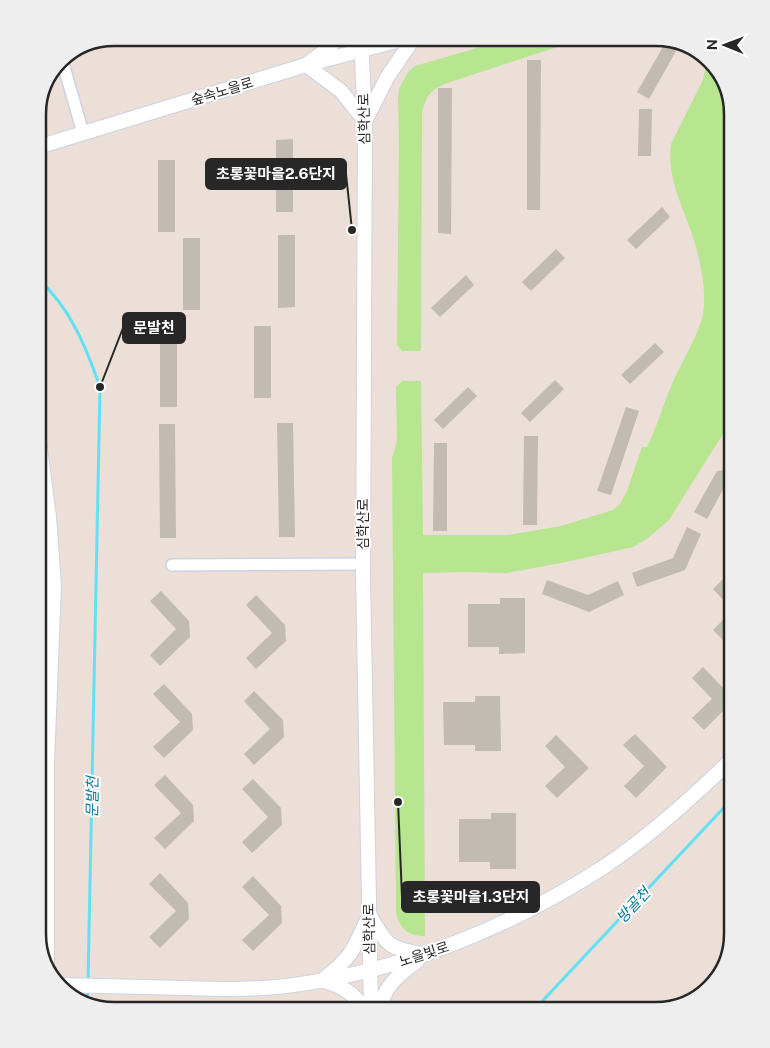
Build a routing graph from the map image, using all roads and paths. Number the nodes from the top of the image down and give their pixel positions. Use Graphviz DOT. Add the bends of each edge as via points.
graph roads {
  1 [pos="331,46"];
  2 [pos="356,46"];
  3 [pos="361,46"];
  4 [pos="409,46"];
  5 [pos="306,65"];
  6 [pos="64,68"];
  7 [pos="365,120"];
  8 [pos="83,132"];
  9 [pos="46,144"];
  10 [pos="46,494"];
  11 [pos="363,564"];
  12 [pos="172,565"];
  13 [pos="46,566"];
  14 [pos="53,566"];
  15 [pos="46,704"];
  16 [pos="724,766"];
  17 [pos="369,914"];
  18 [pos="425,954"];
  19 [pos="369,970"];
  20 [pos="321,980"];
  21 [pos="70,985"];
  22 [pos="359,1002"];
  23 [pos="370,1002"];
  24 [pos="380,1002"];
  1 -- 5 [label="street"];
  2 -- 5 [label="street, 숲속노을로"];
  3 -- 7 [label="street, 심학산로"];
  4 -- 7 [label="street"];
  5 -- 7 [label="street" via="341,92"];
  5 -- 8 [label="street, 숲속노을로"];
  6 -- 8 [label="street"];
  7 -- 11 [label="street, 심학산로"];
  8 -- 9 [label="street, 숲속노을로"];
  10 -- 14 [label="street"];
  11 -- 12 [label="street"];
  11 -- 17 [label="street, 심학산로"];
  13 -- 14 [label="street"];
  14 -- 15 [label="street"];
  16 -- 18 [label="street, 노을빛로" via="675,812 604,867 465,940"];
  17 -- 18 [label="street" via="391,945 401,951"];
  17 -- 19 [label="street, 심학산로"];
  17 -- 20 [label="street" via="351,954"];
  18 -- 19 [label="street, 노을빛로"];
  18 -- 24 [label="street" via="396,976"];
  19 -- 20 [label="street, 노을빛로"];
  19 -- 23 [label="street, 심학산로"];
  20 -- 21 [label="street, 노을빛로" via="285,986 220,989"];
  20 -- 22 [label="street" via="345,988"];
}
